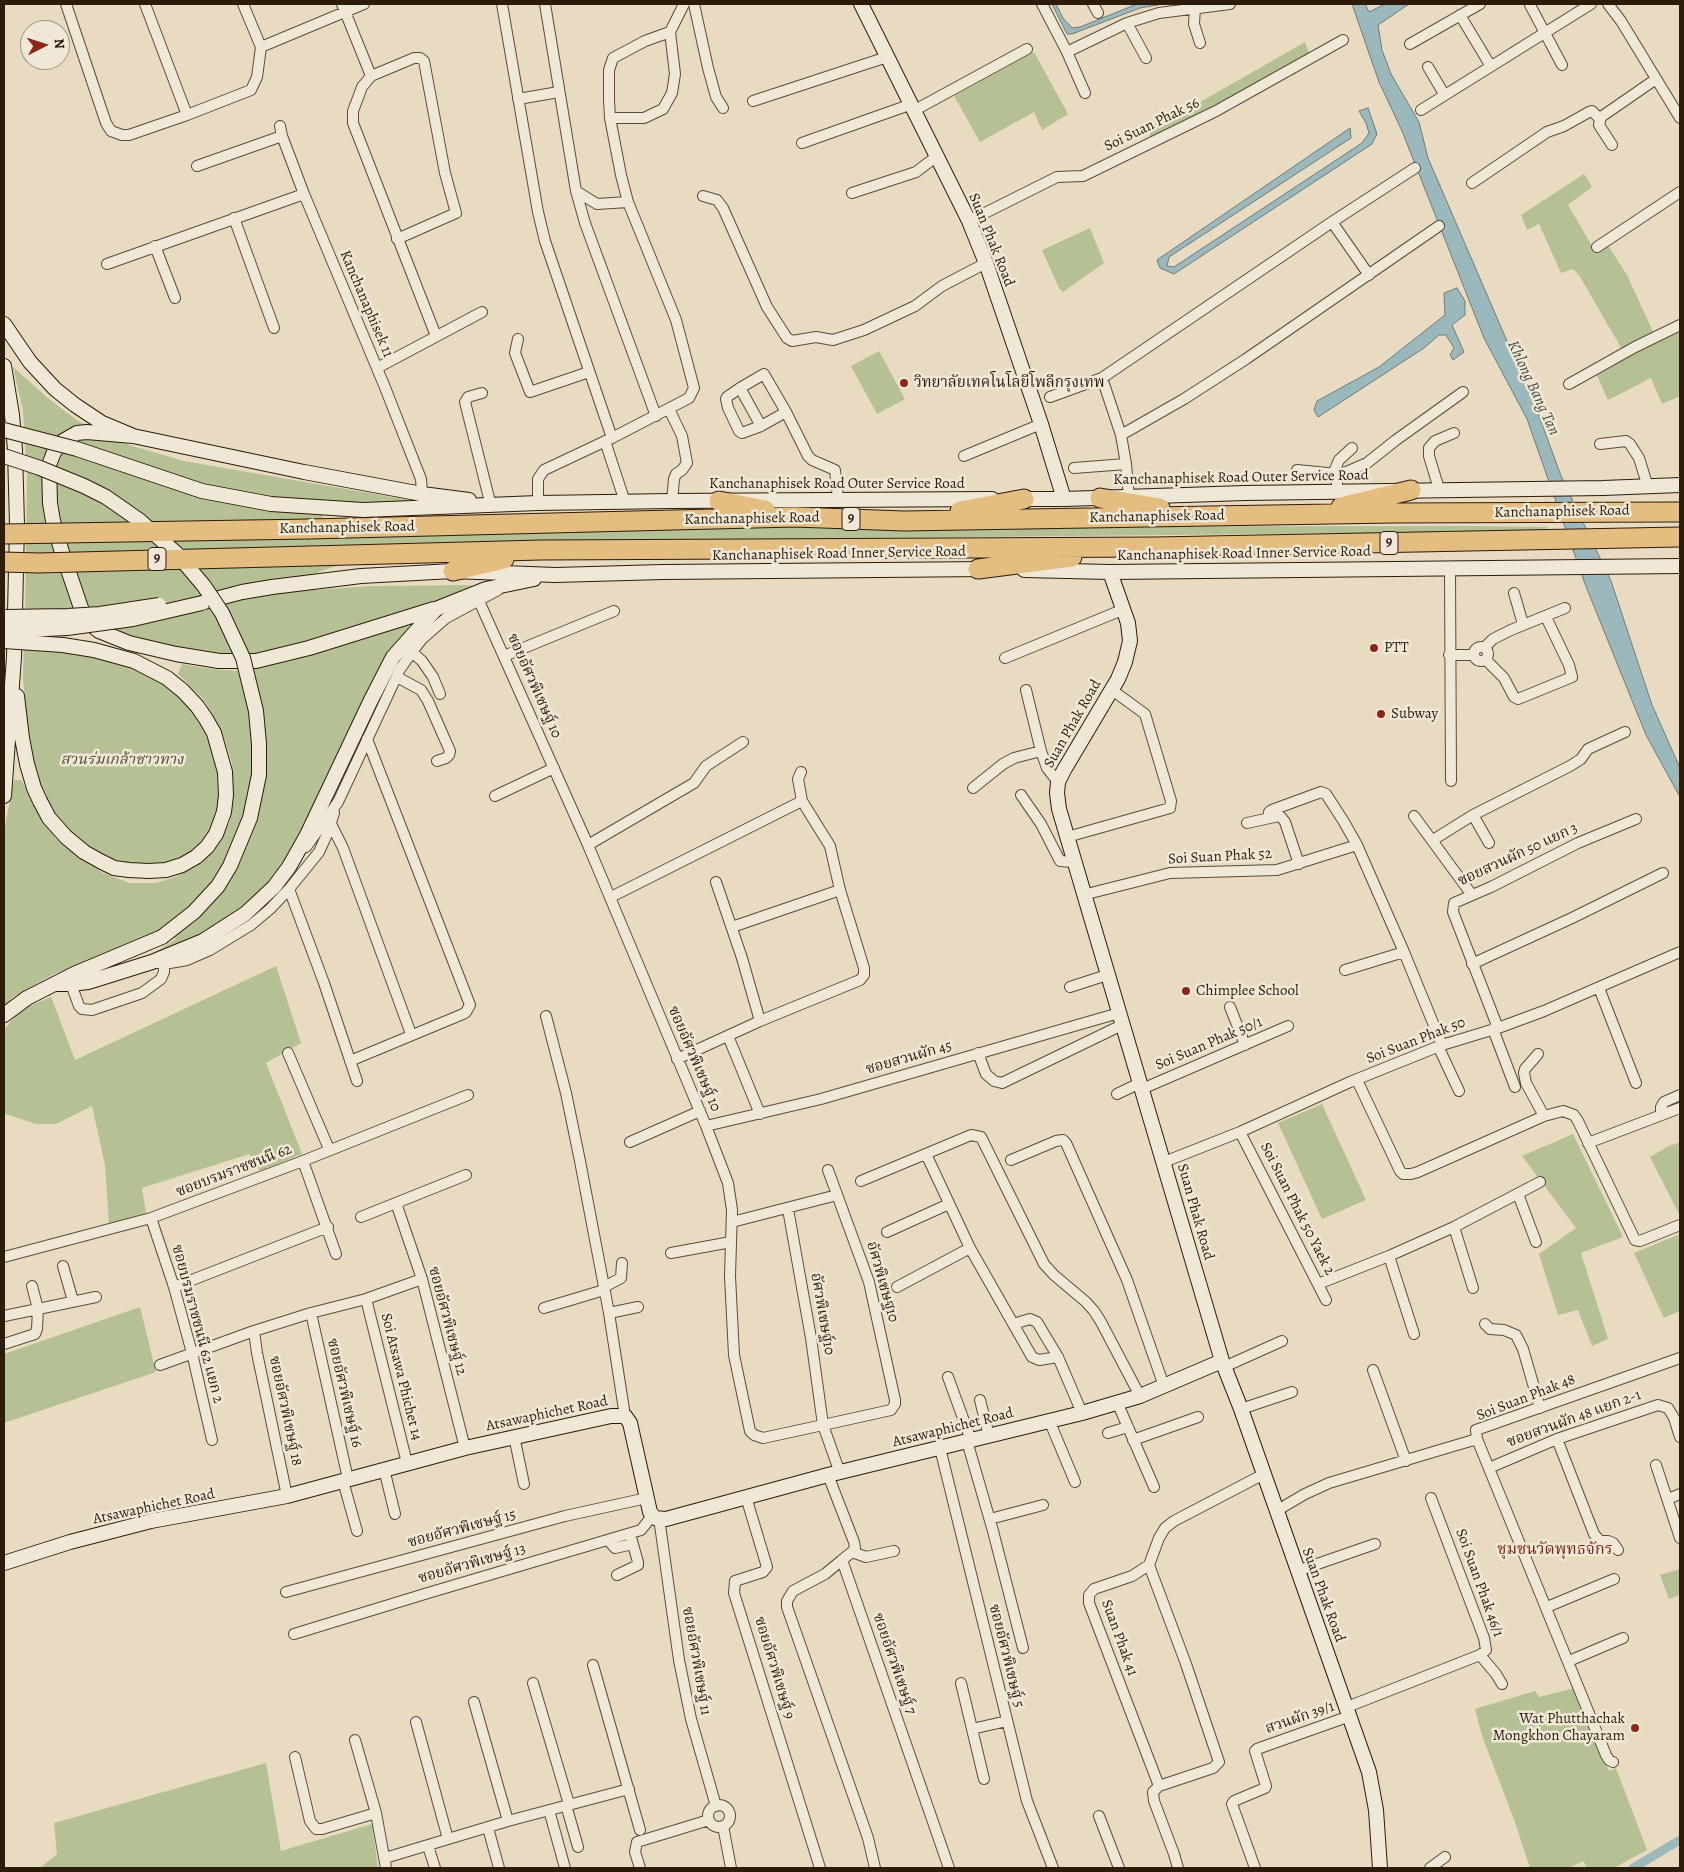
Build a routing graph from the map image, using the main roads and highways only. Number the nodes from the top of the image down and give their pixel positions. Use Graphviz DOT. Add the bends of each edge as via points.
graph roads {
  1 [pos="861,4"];
  2 [pos="4,324"];
  3 [pos="4,366"];
  4 [pos="4,430"];
  5 [pos="133,436"];
  6 [pos="4,456"];
  7 [pos="1680,485"];
  8 [pos="1411,490"];
  9 [pos="1100,498"];
  10 [pos="1024,499"];
  11 [pos="1064,499"];
  12 [pos="719,500"];
  13 [pos="510,505"];
  14 [pos="1680,512"];
  15 [pos="1308,515"];
  16 [pos="1204,516"];
  17 [pos="795,517"];
  18 [pos="912,521"];
  19 [pos="4,534"];
  20 [pos="1680,537"];
  21 [pos="1155,547"];
  22 [pos="541,550"];
  23 [pos="4,562"];
  24 [pos="1680,566"];
  25 [pos="978,569"];
  26 [pos="453,571"];
  27 [pos="1110,572"];
  28 [pos="555,575"];
  29 [pos="202,603"];
  30 [pos="436,609"];
  31 [pos="4,617"];
  32 [pos="4,631"];
  33 [pos="4,641"];
  34 [pos="13,671"];
  35 [pos="4,796"];
  36 [pos="56,984"];
  37 [pos="4,1015"];
  38 [pos="1223,1364"];
  39 [pos="4,1563"];
  40 [pos="1380,1868"];
  1 -- 11 [label="main road, Suan Phak Road" via="969,221 986,263"];
  2 -- 5 [label="main road" via="30,362 55,389 102,423"];
  3 -- 34 [label="main road" via="12,415 17,484"];
  4 -- 13 [label="main road, Kanchanaphisek Road Outer Service Road, bridge" via="77,449 202,491 270,504 363,510"];
  5 -- 13 [label="main road" via="422,494"];
  5 -- 30 [label="main road" via="77,433 63,441 49,464 50,503 61,549 81,608 88,622 99,631 129,643 176,654 219,661 256,661"];
  6 -- 36 [label="main road, bridge" via="106,497 139,520 177,554 222,613 243,658 255,703 259,774 250,818 234,859 218,886 194,912 162,937"];
  7 -- 8 [label="main road, Kanchanaphisek Road Outer Service Road"];
  8 -- 9 [label="main road, Kanchanaphisek Road Outer Service Road"];
  8 -- 15 [label="highway"];
  9 -- 11 [label="main road, Kanchanaphisek Road Outer Service Road"];
  9 -- 16 [label="highway"];
  10 -- 11 [label="main road, Kanchanaphisek Road Outer Service Road"];
  10 -- 12 [label="main road, Kanchanaphisek Road Outer Service Road"];
  10 -- 18 [label="highway"];
  12 -- 13 [label="main road, Kanchanaphisek Road Outer Service Road"];
  12 -- 17 [label="highway"];
  14 -- 15 [label="highway, Kanchanaphisek Road / 9"];
  15 -- 16 [label="highway, Kanchanaphisek Road / 9"];
  16 -- 18 [label="highway, Kanchanaphisek Road / 9"];
  17 -- 18 [label="highway, Kanchanaphisek Road / 9"];
  17 -- 19 [label="highway, Kanchanaphisek Road / 9, bridge" via="309,530"];
  20 -- 21 [label="highway, Kanchanaphisek Road / 9"];
  21 -- 22 [label="highway, Kanchanaphisek Road / 9"];
  21 -- 25 [label="highway"];
  22 -- 23 [label="highway, Kanchanaphisek Road / 9, bridge"];
  22 -- 26 [label="highway"];
  24 -- 27 [label="main road, Kanchanaphisek Road Inner Service Road"];
  25 -- 27 [label="main road, Kanchanaphisek Road Inner Service Road"];
  25 -- 28 [label="main road, Kanchanaphisek Road Inner Service Road"];
  26 -- 28 [label="main road, Kanchanaphisek Road Inner Service Road"];
  26 -- 29 [label="main road, Kanchanaphisek Road Inner Service Road" via="361,576 272,587"];
  27 -- 38 [label="main road, Suan Phak Road" via="1128,623 1130,641 1125,662 1112,690 1058,782 1057,800"];
  28 -- 30 [label="main road" via="470,594"];
  29 -- 31 [label="main road, bridge" via="174,602 68,616"];
  29 -- 32 [label="main road, Kanchanaphisek Road Inner Service Road, bridge" via="124,621"];
  30 -- 36 [label="main road" via="393,657 307,835 289,867 259,901 225,928 158,963 88,982"];
  33 -- 34 [label="main road, bridge" via="63,645 134,661 167,678 198,706 214,733 225,772 224,812 207,847 182,865 166,870 129,870 100,862 66,837 49,818 34,788 27,764"];
  34 -- 35 [label="main road"];
  36 -- 37 [label="main road" via="27,998"];
  38 -- 39 [label="main road, Atsawaphichet Road" via="1082,1414 657,1518 647,1498 630,1423 625,1416 611,1416 465,1448 287,1496 151,1521"];
  38 -- 40 [label="main road, Suan Phak Road" via="1369,1772"];
}
